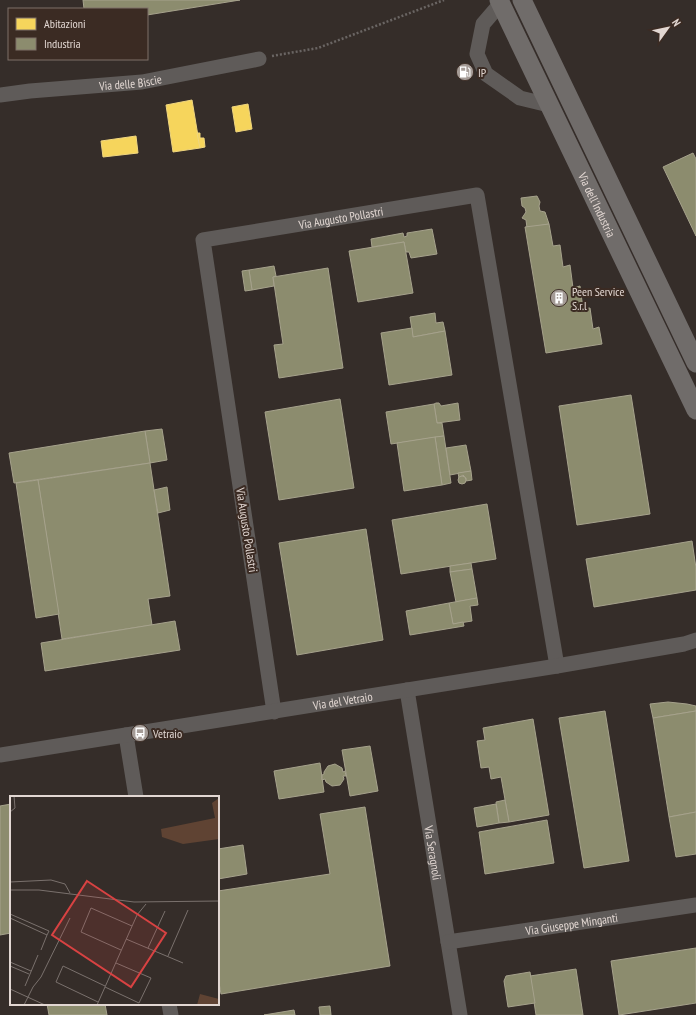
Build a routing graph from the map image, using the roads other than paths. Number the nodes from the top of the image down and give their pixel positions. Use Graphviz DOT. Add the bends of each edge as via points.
graph roads {
  1 [pos="522,0"];
  2 [pos="500,1"];
  3 [pos="259,59"];
  4 [pos="0,95"];
  5 [pos="550,105"];
  6 [pos="696,363"];
  7 [pos="696,410"];
  8 [pos="692,643"];
  9 [pos="557,666"];
  10 [pos="407,690"];
  11 [pos="274,712"];
  12 [pos="126,735"];
  13 [pos="0,755"];
  14 [pos="136,796"];
  15 [pos="696,905"];
  16 [pos="448,942"];
  17 [pos="169,1005"];
  18 [pos="171,1015"];
  19 [pos="460,1015"];
  1 -- 6 [label="main road, Via dell'Industria"];
  2 -- 5 [label="main road, Via dell'Industria"];
  2 -- 5 [label="street" via="483,24 478,54 486,74 520,98"];
  3 -- 4 [label="street, Via delle Biscie" via="142,82"];
  5 -- 7 [label="main road, Via dell'Industria"];
  8 -- 9 [label="street, Via del Vetraio"];
  9 -- 10 [label="street, Via del Vetraio"];
  9 -- 11 [label="street, Via Augusto Pollastri" via="477,195 203,240"];
  10 -- 11 [label="street, Via del Vetraio"];
  10 -- 16 [label="street, Via Seragnoli"];
  11 -- 12 [label="street, Via del Vetraio"];
  12 -- 13 [label="street, Via del Vetraio"];
  12 -- 14 [label="street"];
  15 -- 16 [label="street, Via Giuseppe Minganti"];
  16 -- 19 [label="street, Via Seragnoli"];
  17 -- 18 [label="street"];
}
